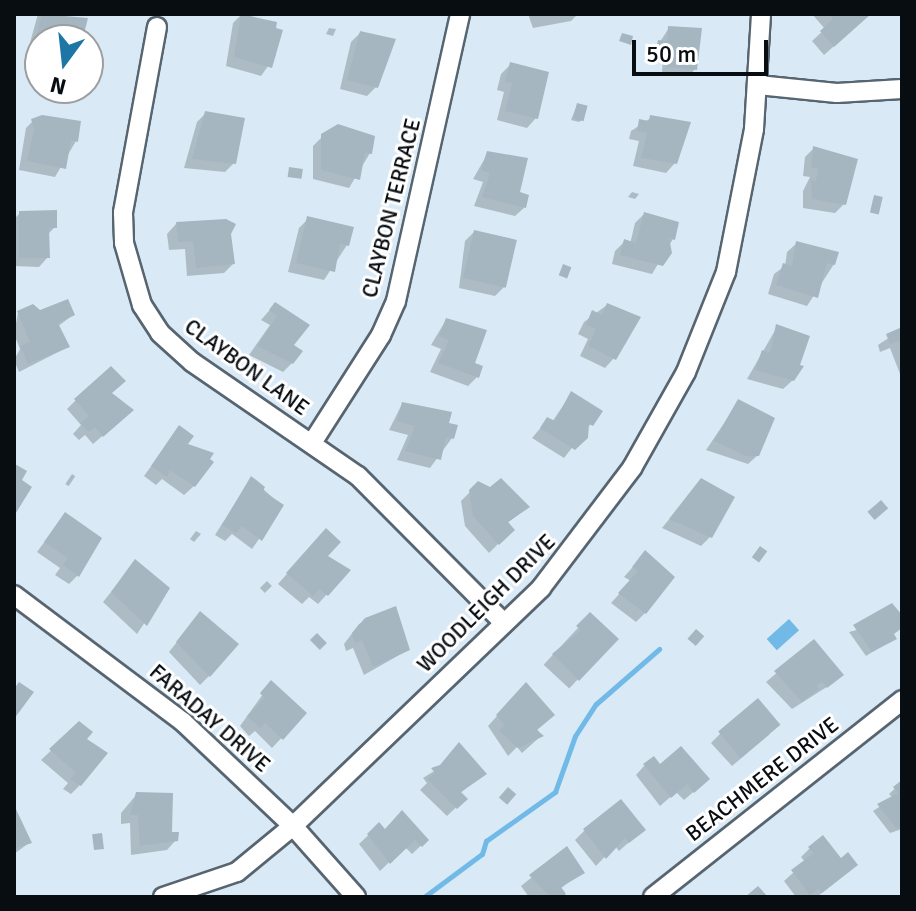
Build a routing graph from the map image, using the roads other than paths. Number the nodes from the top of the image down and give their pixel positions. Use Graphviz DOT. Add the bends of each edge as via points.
graph roads {
  1 [pos="460,14"];
  2 [pos="761,14"];
  3 [pos="157,27"];
  4 [pos="758,85"];
  5 [pos="902,89"];
  6 [pos="312,443"];
  7 [pos="14,595"];
  8 [pos="504,623"];
  9 [pos="902,700"];
  10 [pos="293,826"];
  11 [pos="163,897"];
  12 [pos="356,897"];
  13 [pos="653,897"];
  1 -- 6 [label="street, CLAYBON TERRACE" via="396,301 381,335"];
  2 -- 4 [label="street, WOODLEIGH DRIVE"];
  3 -- 6 [label="street, CLAYBON LANE" via="123,213 130,273 160,333 192,362"];
  4 -- 5 [label="street" via="837,93"];
  4 -- 8 [label="street, WOODLEIGH DRIVE" via="726,272 686,372 602,513 541,588"];
  6 -- 8 [label="street, CLAYBON LANE" via="387,501"];
  7 -- 10 [label="street, FARADAY DRIVE" via="183,722"];
  8 -- 10 [label="street, WOODLEIGH DRIVE"];
  9 -- 13 [label="street, BEACHMERE DRIVE"];
  10 -- 11 [label="street, WOODLEIGH DRIVE" via="237,872"];
  10 -- 12 [label="street, FARADAY DRIVE"];
}
